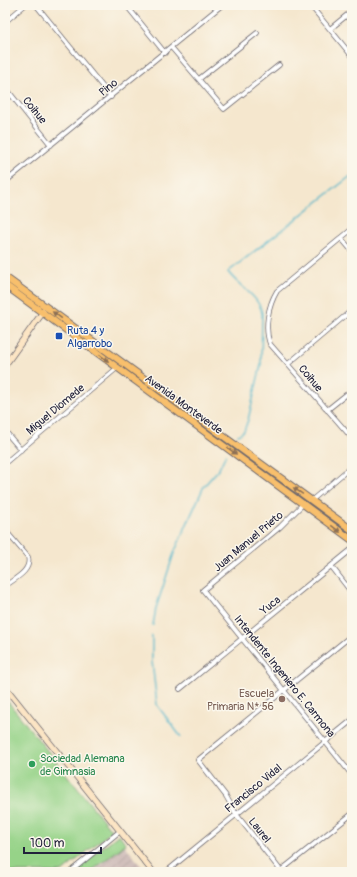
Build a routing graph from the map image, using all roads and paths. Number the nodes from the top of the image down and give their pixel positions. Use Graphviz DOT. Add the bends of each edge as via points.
graph roads {
  1 [pos="25,5"];
  2 [pos="36,5"];
  3 [pos="126,5"];
  4 [pos="222,5"];
  5 [pos="310,5"];
  6 [pos="217,7"];
  7 [pos="352,11"];
  8 [pos="5,22"];
  9 [pos="330,28"];
  10 [pos="257,33"];
  11 [pos="171,47"];
  12 [pos="165,53"];
  13 [pos="352,56"];
  14 [pos="279,65"];
  15 [pos="199,79"];
  16 [pos="5,87"];
  17 [pos="111,97"];
  18 [pos="51,145"];
  19 [pos="5,182"];
  20 [pos="352,229"];
  21 [pos="341,238"];
  22 [pos="352,251"];
  23 [pos="5,277"];
  24 [pos="5,285"];
  25 [pos="352,310"];
  26 [pos="43,312"];
  27 [pos="288,364"];
  28 [pos="5,365"];
  29 [pos="117,368"];
  30 [pos="352,390"];
  31 [pos="327,410"];
  32 [pos="5,431"];
  33 [pos="352,438"];
  34 [pos="20,450"];
  35 [pos="5,463"];
  36 [pos="352,466"];
  37 [pos="312,500"];
  38 [pos="304,504"];
  39 [pos="5,530"];
  40 [pos="352,530"];
  41 [pos="352,540"];
  42 [pos="352,549"];
  43 [pos="332,567"];
  44 [pos="5,586"];
  45 [pos="203,590"];
  46 [pos="352,592"];
  47 [pos="352,635"];
  48 [pos="242,638"];
  49 [pos="5,687"];
  50 [pos="180,689"];
  51 [pos="285,690"];
  52 [pos="352,720"];
  53 [pos="325,741"];
  54 [pos="352,775"];
  55 [pos="236,814"];
  56 [pos="352,814"];
  57 [pos="120,831"];
  58 [pos="280,871"];
  59 [pos="70,872"];
  60 [pos="153,872"];
  61 [pos="166,872"];
  1 -- 8 [label="street"];
  2 -- 17 [label="street"];
  3 -- 12 [label="street"];
  4 -- 6 [label="street, Pino"];
  5 -- 9 [label="street"];
  6 -- 11 [label="street, Pino"];
  7 -- 9 [label="street"];
  9 -- 13 [label="street"];
  10 -- 15 [label="street"];
  11 -- 12 [label="street, Pino"];
  11 -- 15 [label="street"];
  12 -- 17 [label="street, Pino"];
  14 -- 15 [label="street" via="224,109"];
  16 -- 18 [label="street, Coihue"];
  17 -- 18 [label="street, Pino"];
  18 -- 19 [label="street, Pino"];
  20 -- 21 [label="street"];
  21 -- 22 [label="street"];
  21 -- 27 [label="street, Coihue" via="277,291 272,299 267,336 270,344"];
  37 -- 23 [label="main road, Avenida Monteverde, one-way"];
  24 -- 26 [label="main road, Avenida Monteverde"];
  25 -- 27 [label="street"];
  26 -- 28 [label="street"];
  26 -- 29 [label="main road, Avenida Monteverde, one-way"];
  27 -- 31 [label="street, Coihue"];
  29 -- 34 [label="street, Miguel Diomede"];
  29 -- 38 [label="main road, Avenida Monteverde, one-way"];
  30 -- 31 [label="street"];
  31 -- 33 [label="street, Coihue"];
  32 -- 34 [label="street"];
  34 -- 35 [label="street, Miguel Diomede"];
  36 -- 37 [label="street"];
  37 -- 40 [label="main road, Avenida Monteverde"];
  38 -- 41 [label="main road, Avenida Monteverde, one-way"];
  38 -- 45 [label="street, Juan Manuel Prieto"];
  39 -- 44 [label="street" via="28,556 29,561 26,570"];
  42 -- 43 [label="street, Yuca"];
  43 -- 46 [label="street"];
  43 -- 48 [label="street, Yuca"];
  45 -- 48 [label="street, Intendente Ingeniero E. Carmona"];
  47 -- 51 [label="street"];
  48 -- 50 [label="street, Yuca"];
  48 -- 51 [label="street, Intendente Ingeniero E. Carmona"];
  49 -- 57 [label="street"];
  51 -- 53 [label="street, Intendente Ingeniero E. Carmona"];
  51 -- 55 [label="street, Laurel" via="198,760 226,796"];
  52 -- 53 [label="street, Francisco Vidal"];
  53 -- 54 [label="street, Intendente Ingeniero E. Carmona"];
  53 -- 55 [label="street, Francisco Vidal"];
  55 -- 58 [label="street, Laurel"];
  55 -- 61 [label="street, Francisco Vidal"];
  56 -- 58 [label="street"];
  57 -- 59 [label="street"];
  57 -- 60 [label="street"];
}
